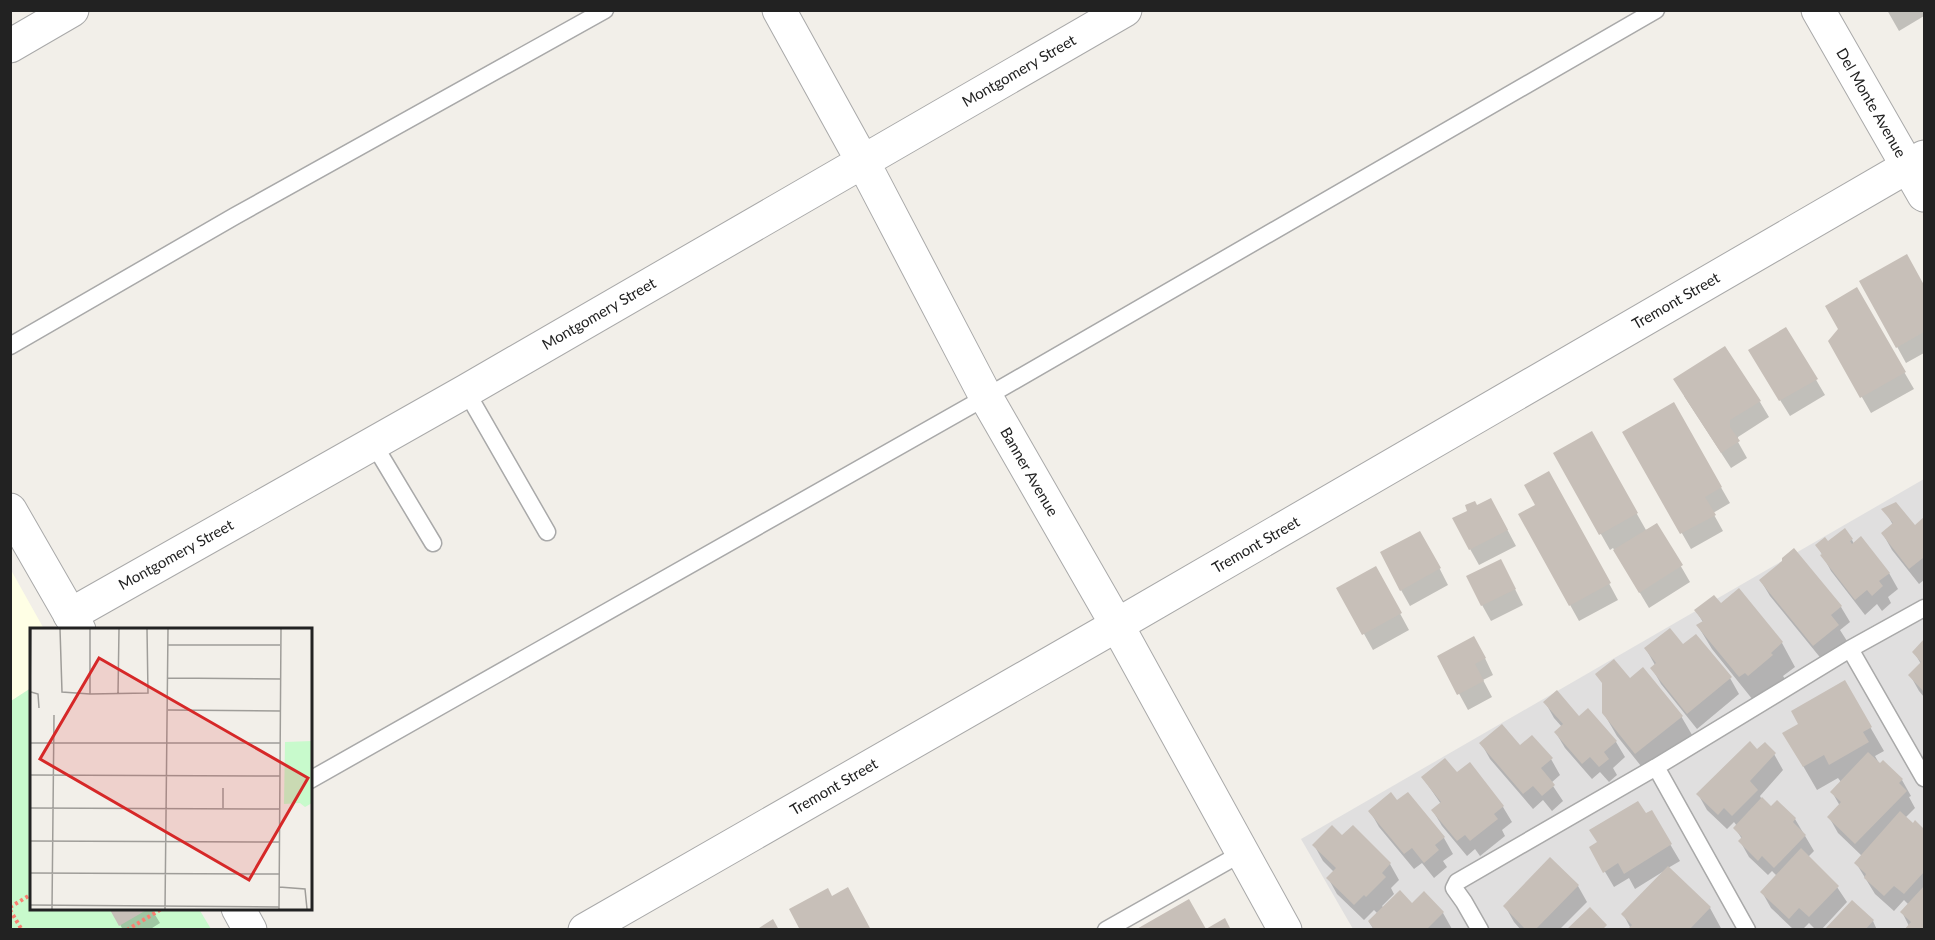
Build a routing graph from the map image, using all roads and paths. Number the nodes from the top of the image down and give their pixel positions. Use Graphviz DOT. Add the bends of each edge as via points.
graph roads {
  1 [pos="72,10"];
  2 [pos="605,10"];
  3 [pos="779,10"];
  4 [pos="1125,10"];
  5 [pos="1656,10"];
  6 [pos="1818,10"];
  7 [pos="10,46"];
  8 [pos="863,162"];
  9 [pos="1916,162"];
  10 [pos="1924,195"];
  11 [pos="10,346"];
  12 [pos="466,391"];
  13 [pos="986,397"];
  14 [pos="373,443"];
  15 [pos="10,510"];
  16 [pos="547,532"];
  17 [pos="433,543"];
  18 [pos="1924,608"];
  19 [pos="74,622"];
  20 [pos="1118,625"];
  21 [pos="1850,649"];
  22 [pos="1656,767"];
  23 [pos="1924,778"];
  24 [pos="312,779"];
  25 [pos="1242,853"];
  26 [pos="30,895"];
  27 [pos="10,908"];
  28 [pos="161,910"];
  29 [pos="239,910"];
  30 [pos="22,930"];
  31 [pos="127,930"];
  32 [pos="250,930"];
  33 [pos="585,930"];
  34 [pos="1106,930"];
  35 [pos="1285,930"];
  36 [pos="1480,930"];
  37 [pos="1747,930"];
  1 -- 7 [label="street"];
  2 -- 11 [label="lane"];
  3 -- 8 [label="street, Banner Avenue"];
  4 -- 8 [label="street, Montgomery Street"];
  5 -- 13 [label="lane"];
  6 -- 9 [label="street, Del Monte Avenue"];
  8 -- 12 [label="street, Montgomery Street"];
  8 -- 13 [label="street, Banner Avenue"];
  9 -- 10 [label="street, Del Monte Avenue"];
  9 -- 20 [label="street, Tremont Street"];
  12 -- 14 [label="street, Montgomery Street"];
  12 -- 16 [label="lane"];
  13 -- 20 [label="street, Banner Avenue"];
  13 -- 24 [label="lane"];
  14 -- 17 [label="lane"];
  14 -- 19 [label="street, Montgomery Street"];
  15 -- 19 [label="street"];
  18 -- 21 [label="lane"];
  20 -- 25 [label="street, Banner Avenue"];
  20 -- 33 [label="street, Tremont Street"];
  21 -- 22 [label="lane"];
  21 -- 23 [label="lane"];
  22 -- 36 [label="lane" via="1457,882 1454,888"];
  22 -- 37 [label="lane"];
  25 -- 34 [label="lane"];
  25 -- 35 [label="street, Banner Avenue"];
  26 -- 27 [label="path"];
  27 -- 30 [label="path"];
  28 -- 31 [label="path"];
  29 -- 32 [label="street"];
}
